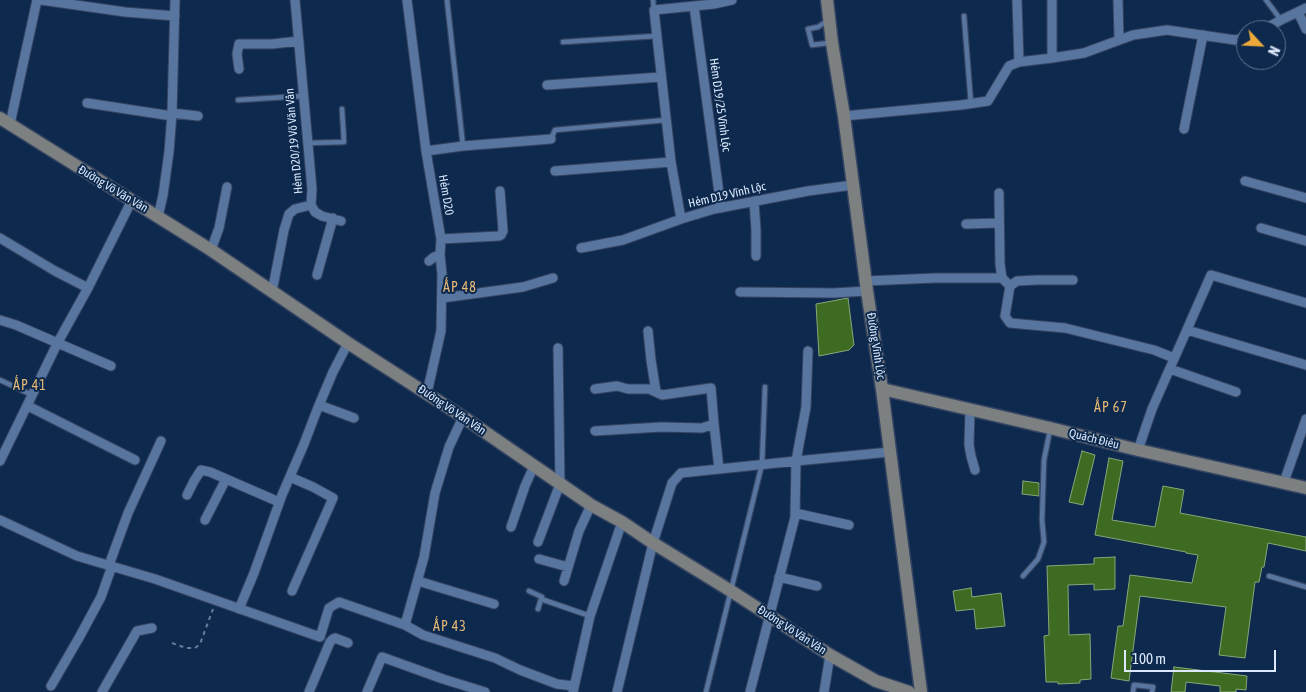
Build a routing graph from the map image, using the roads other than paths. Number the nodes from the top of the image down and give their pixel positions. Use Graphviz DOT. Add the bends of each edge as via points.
graph roads {
  1 [pos="37,0"];
  2 [pos="41,0"];
  3 [pos="175,0"];
  4 [pos="295,0"];
  5 [pos="407,0"];
  6 [pos="447,0"];
  7 [pos="732,0"];
  8 [pos="827,0"];
  9 [pos="1017,0"];
  10 [pos="1052,0"];
  11 [pos="1118,0"];
  12 [pos="1266,0"];
  13 [pos="653,5"];
  14 [pos="694,6"];
  15 [pos="1302,10"];
  16 [pos="175,16"];
  17 [pos="964,16"];
  18 [pos="830,19"];
  19 [pos="1281,20"];
  20 [pos="1306,28"];
  21 [pos="1202,35"];
  22 [pos="656,36"];
  23 [pos="1119,39"];
  24 [pos="1236,40"];
  25 [pos="299,41"];
  26 [pos="563,42"];
  27 [pos="832,43"];
  28 [pos="1052,58"];
  29 [pos="1019,62"];
  30 [pos="239,69"];
  31 [pos="661,77"];
  32 [pos="547,85"];
  33 [pos="303,96"];
  34 [pos="238,100"];
  35 [pos="87,103"];
  36 [pos="971,104"];
  37 [pos="342,109"];
  38 [pos="172,115"];
  39 [pos="198,116"];
  40 [pos="844,116"];
  41 [pos="666,120"];
  42 [pos="5,121"];
  43 [pos="1184,129"];
  44 [pos="551,139"];
  45 [pos="307,143"];
  46 [pos="463,146"];
  47 [pos="426,151"];
  48 [pos="671,162"];
  49 [pos="555,171"];
  50 [pos="1245,181"];
  51 [pos="853,185"];
  52 [pos="227,187"];
  53 [pos="500,192"];
  54 [pos="999,193"];
  55 [pos="1306,198"];
  56 [pos="132,200"];
  57 [pos="754,201"];
  58 [pos="311,205"];
  59 [pos="721,208"];
  60 [pos="158,217"];
  61 [pos="681,219"];
  62 [pos="999,223"];
  63 [pos="966,224"];
  64 [pos="1261,228"];
  65 [pos="0,238"];
  66 [pos="441,239"];
  67 [pos="1306,241"];
  68 [pos="582,248"];
  69 [pos="211,250"];
  70 [pos="756,256"];
  71 [pos="317,275"];
  72 [pos="552,278"];
  73 [pos="1002,278"];
  74 [pos="1073,280"];
  75 [pos="867,286"];
  76 [pos="1010,286"];
  77 [pos="88,288"];
  78 [pos="272,292"];
  79 [pos="740,292"];
  80 [pos="442,298"];
  81 [pos="1306,303"];
  82 [pos="0,320"];
  83 [pos="1187,330"];
  84 [pos="648,331"];
  85 [pos="58,342"];
  86 [pos="348,343"];
  87 [pos="558,348"];
  88 [pos="808,351"];
  89 [pos="1174,358"];
  90 [pos="1306,365"];
  91 [pos="110,366"];
  92 [pos="1170,369"];
  93 [pos="0,380"];
  94 [pos="765,387"];
  95 [pos="595,389"];
  96 [pos="882,389"];
  97 [pos="656,392"];
  98 [pos="1236,392"];
  99 [pos="427,393"];
  100 [pos="33,395"];
  101 [pos="319,405"];
  102 [pos="28,406"];
  103 [pos="970,410"];
  104 [pos="463,417"];
  105 [pos="354,418"];
  106 [pos="1306,419"];
  107 [pos="714,424"];
  108 [pos="1050,428"];
  109 [pos="595,431"];
  110 [pos="161,441"];
  111 [pos="1138,450"];
  112 [pos="890,452"];
  113 [pos="135,460"];
  114 [pos="796,460"];
  115 [pos="0,461"];
  116 [pos="762,464"];
  117 [pos="534,466"];
  118 [pos="719,469"];
  119 [pos="975,470"];
  120 [pos="290,477"];
  121 [pos="226,479"];
  122 [pos="1284,482"];
  123 [pos="560,484"];
  124 [pos="1306,488"];
  125 [pos="187,495"];
  126 [pos="278,502"];
  127 [pos="591,506"];
  128 [pos="795,513"];
  129 [pos="0,520"];
  130 [pos="205,520"];
  131 [pos="622,522"];
  132 [pos="849,525"];
  133 [pos="511,527"];
  134 [pos="538,542"];
  135 [pos="653,543"];
  136 [pos="539,559"];
  137 [pos="110,565"];
  138 [pos="568,567"];
  139 [pos="1023,576"];
  140 [pos="1269,576"];
  141 [pos="779,577"];
  142 [pos="418,581"];
  143 [pos="564,581"];
  144 [pos="817,586"];
  145 [pos="1306,587"];
  146 [pos="292,591"];
  147 [pos="529,591"];
  148 [pos="731,591"];
  149 [pos="541,599"];
  150 [pos="494,604"];
  151 [pos="239,609"];
  152 [pos="538,609"];
  153 [pos="590,616"];
  154 [pos="769,616"];
  155 [pos="405,625"];
  156 [pos="152,628"];
  157 [pos="348,643"];
  158 [pos="830,655"];
  159 [pos="51,686"];
  160 [pos="875,686"];
  161 [pos="573,689"];
  162 [pos="102,692"];
  163 [pos="309,692"];
  164 [pos="367,692"];
  165 [pos="484,692"];
  166 [pos="617,692"];
  167 [pos="706,692"];
  168 [pos="750,692"];
  169 [pos="824,692"];
  170 [pos="909,692"];
  171 [pos="921,692"];
  172 [pos="1133,692"];
  173 [pos="1152,692"];
  1 -- 42 [label="street"];
  2 -- 16 [label="street"];
  3 -- 16 [label="street"];
  4 -- 25 [label="street, Hẻm D20/19 Võ Văn Vân"];
  5 -- 47 [label="street, Hẻm D20"];
  6 -- 46 [label="lane"];
  7 -- 14 [label="street"];
  8 -- 18 [label="main road, Đường Vĩnh Lộc"];
  9 -- 29 [label="street"];
  10 -- 28 [label="street"];
  11 -- 23 [label="street"];
  12 -- 19 [label="lane"];
  13 -- 14 [label="street"];
  13 -- 22 [label="street"];
  14 -- 59 [label="street, Hẻm D19/25 Vĩnh Lộc"];
  15 -- 19 [label="street"];
  15 -- 20 [label="street"];
  16 -- 38 [label="street"];
  17 -- 36 [label="lane"];
  18 -- 27 [label="main road, Đường Vĩnh Lộc"];
  18 -- 27 [label="lane" via="808,29 812,45"];
  21 -- 23 [label="street" via="1167,30"];
  21 -- 24 [label="street"];
  21 -- 43 [label="street"];
  22 -- 26 [label="lane"];
  22 -- 31 [label="street"];
  23 -- 28 [label="street" via="1084,53"];
  25 -- 30 [label="street" via="239,44"];
  25 -- 33 [label="street, Hẻm D20/19 Võ Văn Vân"];
  27 -- 40 [label="main road, Đường Vĩnh Lộc"];
  28 -- 29 [label="street"];
  29 -- 36 [label="street" via="1009,66 988,101"];
  31 -- 32 [label="street"];
  31 -- 41 [label="street"];
  33 -- 34 [label="lane"];
  33 -- 45 [label="street, Hẻm D20/19 Võ Văn Vân"];
  35 -- 38 [label="street"];
  36 -- 40 [label="street"];
  37 -- 45 [label="lane" via="344,142"];
  38 -- 39 [label="street"];
  38 -- 60 [label="street"];
  40 -- 51 [label="main road, Đường Vĩnh Lộc"];
  41 -- 44 [label="lane" via="555,130"];
  41 -- 48 [label="street"];
  42 -- 56 [label="main road, Đường Võ Văn Vân"];
  44 -- 46 [label="street"];
  45 -- 58 [label="street, Hẻm D20/19 Võ Văn Vân"];
  46 -- 47 [label="street"];
  47 -- 66 [label="street, Hẻm D20"];
  48 -- 49 [label="street"];
  48 -- 61 [label="street"];
  50 -- 55 [label="street"];
  51 -- 57 [label="street, Hẻm D19 Vĩnh Lộc"];
  51 -- 75 [label="main road, Đường Vĩnh Lộc"];
  52 -- 69 [label="street"];
  53 -- 66 [label="street" via="501,235"];
  54 -- 62 [label="street"];
  56 -- 60 [label="main road, Đường Võ Văn Vân"];
  56 -- 77 [label="street"];
  57 -- 59 [label="street, Hẻm D19 Vĩnh Lộc"];
  57 -- 70 [label="street"];
  58 -- 71 [label="street" via="322,216 337,219"];
  58 -- 78 [label="street, Hẻm D20/19 Võ Văn Vân" via="294,209 289,214"];
  59 -- 61 [label="street, Hẻm D19 Vĩnh Lộc"];
  60 -- 69 [label="main road, Đường Võ Văn Vân"];
  61 -- 68 [label="street, Hẻm D19 Vĩnh Lộc" via="623,240"];
  62 -- 63 [label="street"];
  62 -- 73 [label="street"];
  64 -- 67 [label="street"];
  65 -- 77 [label="street"];
  66 -- 80 [label="street, Hẻm D20" via="435,258 442,274"];
  69 -- 78 [label="main road, Đường Võ Văn Vân"];
  72 -- 80 [label="street" via="523,287"];
  73 -- 75 [label="street" via="935,278"];
  73 -- 76 [label="street"];
  74 -- 76 [label="street" via="1018,281"];
  75 -- 79 [label="street" via="834,292"];
  75 -- 96 [label="main road, Đường Vĩnh Lộc"];
  76 -- 89 [label="street" via="1006,316 1010,324 1065,328"];
  77 -- 85 [label="street"];
  78 -- 86 [label="main road, Đường Võ Văn Vân"];
  80 -- 99 [label="street, Hẻm D20" via="441,331"];
  81 -- 83 [label="street" via="1211,275"];
  82 -- 85 [label="street"];
  83 -- 89 [label="street"];
  83 -- 90 [label="street"];
  84 -- 97 [label="street"];
  85 -- 91 [label="street"];
  85 -- 100 [label="street"];
  86 -- 99 [label="main road, Đường Võ Văn Vân"];
  86 -- 101 [label="street"];
  87 -- 123 [label="street"];
  88 -- 114 [label="street" via="806,407"];
  89 -- 92 [label="street"];
  92 -- 98 [label="street"];
  92 -- 111 [label="street"];
  93 -- 100 [label="lane"];
  94 -- 116 [label="lane"];
  95 -- 97 [label="street" via="617,386"];
  96 -- 103 [label="main road, Quách Điêu"];
  96 -- 112 [label="main road, Đường Vĩnh Lộc"];
  97 -- 107 [label="street" via="711,388"];
  99 -- 104 [label="main road, Đường Võ Văn Vân"];
  100 -- 102 [label="street"];
  101 -- 105 [label="street"];
  101 -- 120 [label="street"];
  102 -- 113 [label="street"];
  102 -- 115 [label="street"];
  103 -- 108 [label="main road, Quách Điêu"];
  103 -- 119 [label="street" via="969,445"];
  104 -- 117 [label="main road, Đường Võ Văn Vân"];
  104 -- 142 [label="street" via="449,447 435,493"];
  106 -- 122 [label="street"];
  107 -- 109 [label="street" via="702,428"];
  107 -- 118 [label="street"];
  108 -- 111 [label="main road, Quách Điêu"];
  108 -- 139 [label="lane" via="1044,460 1044,542 1038,559"];
  110 -- 137 [label="street" via="128,513"];
  111 -- 122 [label="main road, Quách Điêu"];
  112 -- 114 [label="street"];
  112 -- 171 [label="main road, Đường Vĩnh Lộc"];
  114 -- 116 [label="street"];
  114 -- 128 [label="street"];
  116 -- 118 [label="street"];
  116 -- 148 [label="lane"];
  117 -- 123 [label="main road, Đường Võ Văn Vân"];
  117 -- 133 [label="street"];
  118 -- 135 [label="street" via="681,473 672,484"];
  120 -- 126 [label="street"];
  120 -- 146 [label="street" via="332,498"];
  121 -- 125 [label="street" via="201,470"];
  121 -- 126 [label="street"];
  121 -- 130 [label="street"];
  122 -- 124 [label="main road, Quách Điêu"];
  123 -- 127 [label="main road, Đường Võ Văn Vân"];
  123 -- 134 [label="street"];
  126 -- 151 [label="street"];
  127 -- 131 [label="main road, Đường Võ Văn Vân"];
  127 -- 138 [label="street"];
  128 -- 132 [label="street"];
  128 -- 141 [label="street"];
  129 -- 137 [label="street" via="77,556"];
  131 -- 135 [label="main road, Đường Võ Văn Vân"];
  131 -- 153 [label="street"];
  135 -- 148 [label="main road, Đường Võ Văn Vân"];
  135 -- 166 [label="street"];
  136 -- 138 [label="street"];
  137 -- 151 [label="street"];
  137 -- 159 [label="street" via="101,597"];
  138 -- 143 [label="street"];
  140 -- 145 [label="lane"];
  141 -- 144 [label="street"];
  141 -- 154 [label="street"];
  142 -- 150 [label="street"];
  142 -- 155 [label="street"];
  147 -- 149 [label="lane"];
  148 -- 154 [label="main road, Đường Võ Văn Vân"];
  148 -- 167 [label="lane"];
  149 -- 152 [label="lane"];
  149 -- 153 [label="lane"];
  151 -- 155 [label="street" via="320,637 329,608 339,602"];
  153 -- 161 [label="street"];
  154 -- 158 [label="main road, Đường Võ Văn Vân"];
  154 -- 168 [label="street"];
  155 -- 161 [label="street" via="423,635 495,658"];
  156 -- 162 [label="street" via="137,631"];
  157 -- 163 [label="street" via="335,638 330,642"];
  158 -- 160 [label="main road, Đường Võ Văn Vân"];
  158 -- 169 [label="street"];
  160 -- 170 [label="main road, Đường Võ Văn Vân"];
  164 -- 165 [label="street" via="382,657"];
  172 -- 173 [label="lane" via="1134,685 1153,687"];
}
